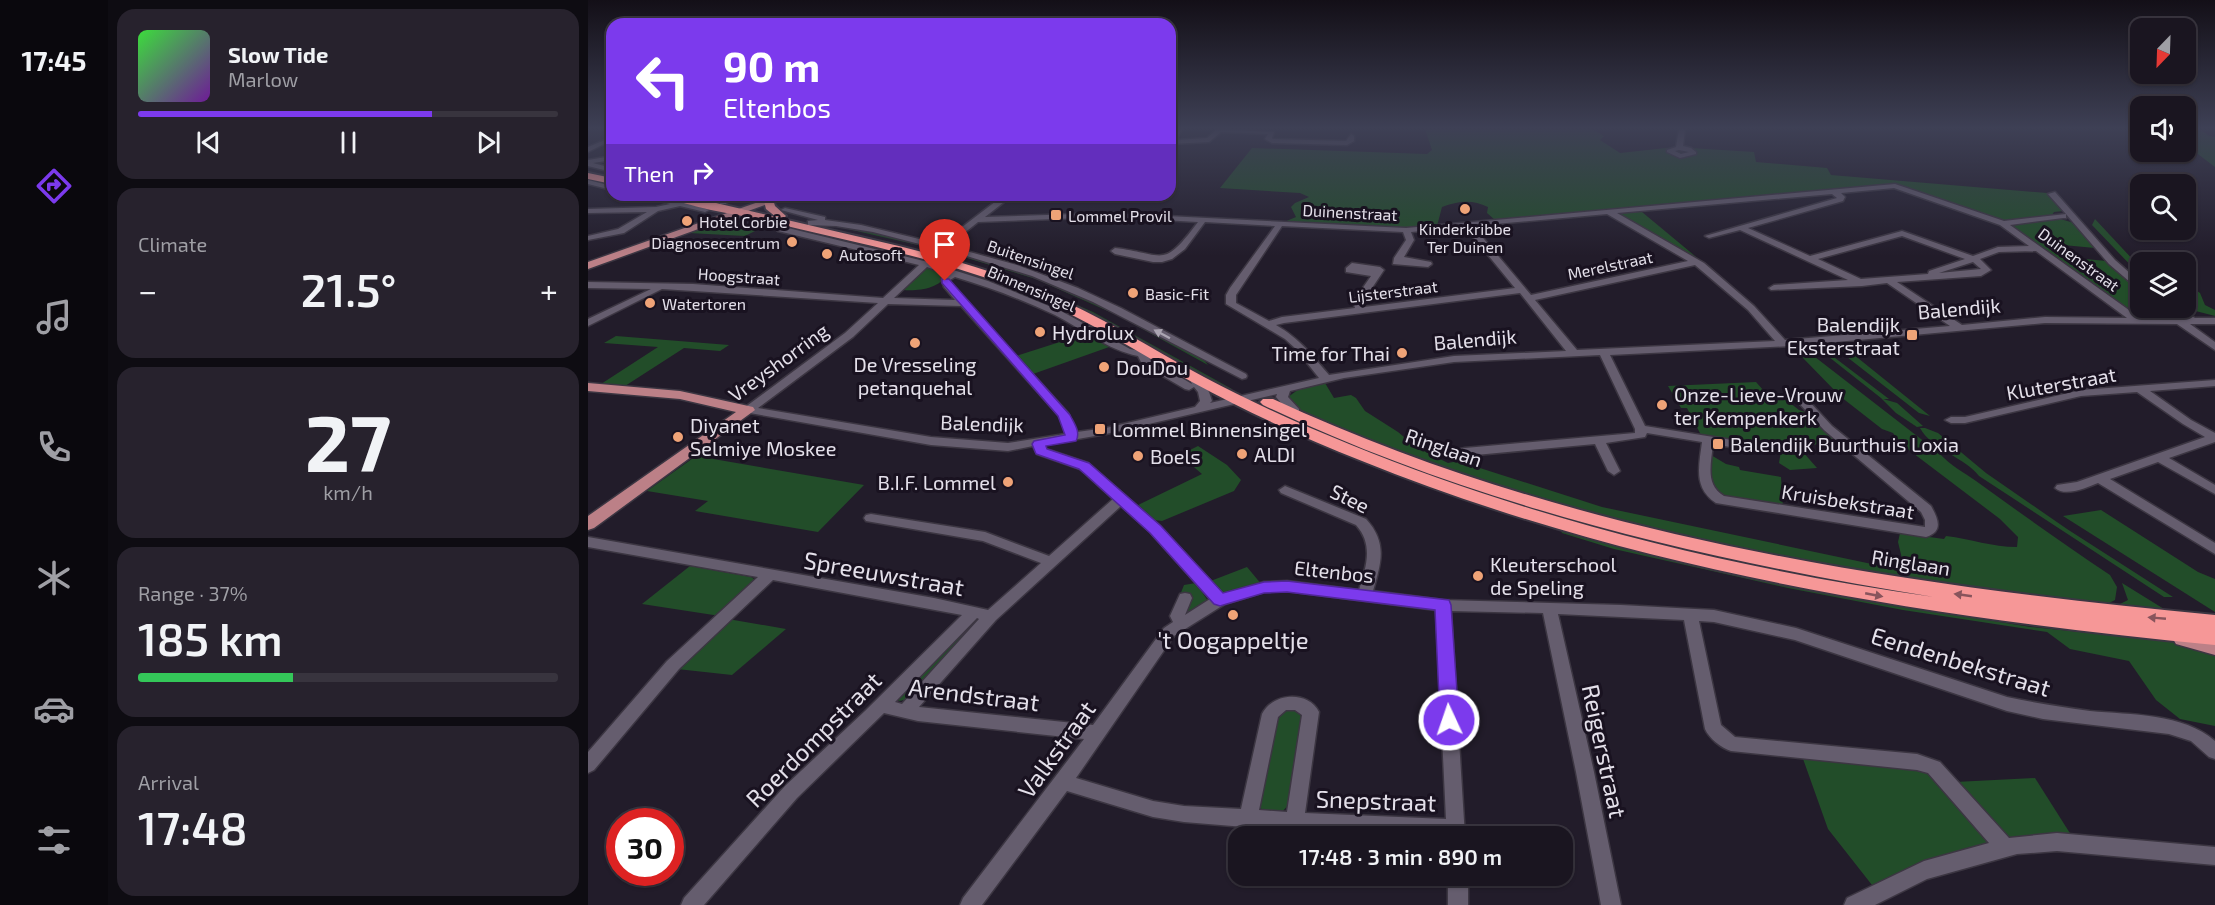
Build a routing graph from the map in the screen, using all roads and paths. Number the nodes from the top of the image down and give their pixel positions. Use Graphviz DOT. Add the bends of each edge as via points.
graph roads {
  1 [pos="588,176"];
  2 [pos="606,180"];
  3 [pos="588,182"];
  4 [pos="606,186"];
  5 [pos="1869,188"];
  6 [pos="1833,192"];
  7 [pos="2052,194"];
  8 [pos="1841,196"];
  9 [pos="666,201"];
  10 [pos="686,201"];
  11 [pos="769,201"];
  12 [pos="1001,201"];
  13 [pos="714,203"];
  14 [pos="678,204"];
  15 [pos="656,209"];
  16 [pos="745,210"];
  17 [pos="588,211"];
  18 [pos="1609,212"];
  19 [pos="2065,214"];
  20 [pos="779,215"];
  21 [pos="720,219"];
  22 [pos="977,220"];
  23 [pos="1203,220"];
  24 [pos="825,222"];
  25 [pos="811,223"];
  26 [pos="2003,223"];
  27 [pos="1280,224"];
  28 [pos="1468,225"];
  29 [pos="1742,228"];
  30 [pos="1406,230"];
  31 [pos="1709,236"];
  32 [pos="588,238"];
  33 [pos="941,247"];
  34 [pos="2038,248"];
  35 [pos="1115,251"];
  36 [pos="1398,258"];
  37 [pos="1810,259"];
  38 [pos="1972,259"];
  39 [pos="1696,262"];
  40 [pos="925,264"];
  41 [pos="588,266"];
  42 [pos="956,273"];
  43 [pos="1377,274"];
  44 [pos="2130,277"];
  45 [pos="1916,279"];
  46 [pos="1890,281"];
  47 [pos="1863,283"];
  48 [pos="588,285"];
  49 [pos="1839,285"];
  50 [pos="662,287"];
  51 [pos="1774,288"];
  52 [pos="1527,294"];
  53 [pos="887,301"];
  54 [pos="965,303"];
  55 [pos="1361,310"];
  56 [pos="2182,318"];
  57 [pos="2137,320"];
  58 [pos="2215,321"];
  59 [pos="588,323"];
  60 [pos="1268,325"];
  61 [pos="2190,325"];
  62 [pos="1959,327"];
  63 [pos="2215,327"];
  64 [pos="2215,338"];
  65 [pos="1782,343"];
  66 [pos="2215,346"];
  67 [pos="1603,351"];
  68 [pos="1573,352"];
  69 [pos="1142,355"];
  70 [pos="1161,358"];
  71 [pos="1213,363"];
  72 [pos="1242,376"];
  73 [pos="1220,378"];
  74 [pos="1326,379"];
  75 [pos="1191,382"];
  76 [pos="2215,382"];
  77 [pos="588,387"];
  78 [pos="1288,387"];
  79 [pos="2138,388"];
  80 [pos="1246,398"];
  81 [pos="1802,405"];
  82 [pos="1199,409"];
  83 [pos="748,410"];
  84 [pos="1293,414"];
  85 [pos="1951,420"];
  86 [pos="1641,429"];
  87 [pos="1071,438"];
  88 [pos="2215,438"];
  89 [pos="1599,440"];
  90 [pos="1708,440"];
  91 [pos="1038,444"];
  92 [pos="1753,447"];
  93 [pos="1450,455"];
  94 [pos="2160,458"];
  95 [pos="1614,471"];
  96 [pos="2100,479"];
  97 [pos="2061,488"];
  98 [pos="1285,490"];
  99 [pos="2215,490"];
  100 [pos="1122,498"];
  101 [pos="871,518"];
  102 [pos="588,524"];
  103 [pos="588,542"];
  104 [pos="2215,549"];
  105 [pos="1052,562"];
  106 [pos="769,575"];
  107 [pos="1365,595"];
  108 [pos="1185,598"];
  109 [pos="1220,600"];
  110 [pos="1443,605"];
  111 [pos="1549,608"];
  112 [pos="974,612"];
  113 [pos="1690,613"];
  114 [pos="991,616"];
  115 [pos="1181,623"];
  116 [pos="2215,623"];
  117 [pos="2160,633"];
  118 [pos="2215,638"];
  119 [pos="2215,648"];
  120 [pos="881,706"];
  121 [pos="905,711"];
  122 [pos="1098,733"];
  123 [pos="2215,752"];
  124 [pos="588,765"];
  125 [pos="1063,782"];
  126 [pos="1248,819"];
  127 [pos="1295,822"];
  128 [pos="1359,826"];
  129 [pos="1456,826"];
  130 [pos="2005,848"];
  131 [pos="2215,856"];
  132 [pos="1458,886"];
  133 [pos="692,905"];
  134 [pos="970,905"];
  135 [pos="1458,905"];
  136 [pos="1611,905"];
  137 [pos="1854,905"];
  1 -- 2 [label="highway"];
  3 -- 4 [label="street"];
  5 -- 6 [label="street, Duinenstraat"];
  5 -- 8 [label="street" via="1869,192"];
  5 -- 26 [label="street, Duinenstraat" via="1902,187"];
  6 -- 8 [label="street"];
  6 -- 18 [label="street, Duinenstraat"];
  7 -- 19 [label="street"];
  8 -- 29 [label="street" via="1838,201"];
  9 -- 14 [label="street"];
  10 -- 14 [label="street"];
  11 -- 16 [label="main road"];
  11 -- 20 [label="highway"];
  12 -- 22 [label="street"];
  13 -- 14 [label="street"];
  13 -- 16 [label="highway, Ringlaan"];
  13 -- 21 [label="highway" via="712,208 722,216"];
  14 -- 15 [label="street"];
  15 -- 17 [label="street"];
  15 -- 32 [label="street" via="621,231"];
  16 -- 20 [label="highway, Ringlaan"];
  16 -- 21 [label="main road"];
  18 -- 28 [label="street, Duinenstraat"];
  18 -- 39 [label="street"];
  19 -- 26 [label="street, Duinenstraat"];
  19 -- 44 [label="street"];
  20 -- 24 [label="street, Buitensingel"];
  20 -- 25 [label="highway, Ringlaan"];
  20 -- 40 [label="street, Binnensingel" via="770,222 781,229"];
  20 -- 70 [label="highway, Ringlaan" via="1004,280 1086,316"];
  21 -- 41 [label="main road"];
  22 -- 23 [label="street, Duinenstraat" via="1096,215"];
  22 -- 33 [label="street"];
  23 -- 27 [label="street, Duinenstraat"];
  23 -- 35 [label="street" via="1179,251 1167,259"];
  24 -- 25 [label="street, Buitensingel"];
  24 -- 33 [label="street, Buitensingel"];
  25 -- 73 [label="highway, Ringlaan" via="958,258 1028,281 1095,310"];
  26 -- 34 [label="street, Duinenstraat"];
  27 -- 30 [label="street, Duinenstraat"];
  27 -- 60 [label="street" via="1230,300 1236,309"];
  28 -- 30 [label="street, Duinenstraat"];
  28 -- 52 [label="street"];
  29 -- 31 [label="street"];
  29 -- 37 [label="street"];
  30 -- 36 [label="street" via="1410,240"];
  71 -- 33 [label="street, Buitensingel, one-way" via="1074,290 1004,264"];
  34 -- 38 [label="street" via="2003,249"];
  34 -- 57 [label="street, Duinenstraat"];
  37 -- 38 [label="street" via="1902,233"];
  37 -- 47 [label="street"];
  37 -- 49 [label="street"];
  38 -- 45 [label="street"];
  38 -- 45 [label="street" via="1986,272"];
  39 -- 52 [label="street, Merelstraat"];
  39 -- 65 [label="street" via="1751,308"];
  40 -- 42 [label="street, Binnensingel"];
  40 -- 53 [label="street, Vreyshorring"];
  42 -- 54 [label="street" via="945,281"];
  42 -- 69 [label="street, Binnensingel" via="1035,302 1127,351"];
  43 -- 55 [label="street" via="1358,302"];
  45 -- 46 [label="street"];
  46 -- 47 [label="street"];
  46 -- 62 [label="street"];
  47 -- 49 [label="street"];
  48 -- 50 [label="street, Hoogstraat"];
  49 -- 51 [label="street"];
  50 -- 53 [label="street, Hoogstraat"];
  50 -- 59 [label="street"];
  52 -- 55 [label="street, Lijsterstraat"];
  52 -- 68 [label="street"];
  53 -- 54 [label="street, Hoogstraat"];
  53 -- 83 [label="street, Vreyshorring" via="849,335"];
  54 -- 87 [label="street" via="1064,415"];
  55 -- 60 [label="street, Lijsterstraat"];
  56 -- 61 [label="street"];
  57 -- 61 [label="street, Balendijk"];
  57 -- 62 [label="street, Balendijk" via="2045,320"];
  58 -- 61 [label="street, Balendijk"];
  60 -- 74 [label="street" via="1296,342"];
  61 -- 63 [label="street"];
  61 -- 64 [label="street"];
  61 -- 66 [label="street"];
  62 -- 65 [label="street, Balendijk"];
  65 -- 67 [label="street, Balendijk"];
  67 -- 68 [label="street, Balendijk"];
  67 -- 86 [label="street"];
  68 -- 74 [label="street, Balendijk" via="1454,359"];
  69 -- 70 [label="street, Binnensingel"];
  69 -- 75 [label="street, Binnensingel" via="1146,362"];
  70 -- 75 [label="highway, Ringlaan"];
  71 -- 72 [label="street, Buitensingel"];
  71 -- 73 [label="street"];
  73 -- 80 [label="highway, Ringlaan"];
  74 -- 78 [label="street, Balendijk"];
  75 -- 80 [label="highway, Ringlaan"];
  75 -- 82 [label="street" via="1205,392 1206,401"];
  76 -- 79 [label="street, Kluterstraat"];
  77 -- 83 [label="main road" via="680,395"];
  78 -- 80 [label="street, Balendijk"];
  78 -- 84 [label="street" via="1282,397"];
  79 -- 85 [label="street, Kluterstraat" via="2081,393"];
  79 -- 88 [label="street"];
  80 -- 82 [label="street, Balendijk"];
  80 -- 84 [label="highway, Ringlaan"];
  80 -- 117 [label="highway, Ringlaan, one-way" via="1319,438 1423,479 1665,552 1930,605"];
  81 -- 90 [label="street, Kruisbekstraat" via="1926,509 1932,520 1931,529 1915,531 1721,500 1709,493 1705,484"];
  82 -- 87 [label="street, Balendijk"];
  83 -- 91 [label="street, Balendijk" via="948,443 1008,447"];
  83 -- 102 [label="main road, Vreyshorring"];
  116 -- 84 [label="highway, Ringlaan, one-way" via="2067,609 1903,586 1694,544 1449,476"];
  86 -- 89 [label="street" via="1638,436"];
  86 -- 90 [label="street"];
  87 -- 91 [label="street, Balendijk"];
  88 -- 94 [label="street"];
  89 -- 93 [label="street"];
  89 -- 95 [label="street"];
  90 -- 92 [label="street"];
  91 -- 100 [label="street" via="1041,451 1084,466"];
  94 -- 96 [label="street"];
  94 -- 99 [label="street"];
  96 -- 97 [label="street"];
  96 -- 104 [label="street"];
  98 -- 107 [label="street, Stee" via="1361,522 1370,532 1375,560"];
  100 -- 105 [label="street"];
  100 -- 109 [label="street"];
  101 -- 105 [label="street" via="985,537"];
  103 -- 106 [label="street, Spreeuwstraat"];
  105 -- 114 [label="street"];
  106 -- 112 [label="street, Spreeuwstraat"];
  106 -- 124 [label="street" via="673,665"];
  107 -- 109 [label="street, Eltenbos" via="1272,586"];
  107 -- 110 [label="street, Eltenbos"];
  108 -- 115 [label="street" via="1177,616"];
  109 -- 115 [label="street, Valkstraat"];
  110 -- 111 [label="street, Eltenbos"];
  110 -- 129 [label="street"];
  111 -- 113 [label="street, Eltenbos"];
  111 -- 136 [label="street, Reigerstraat"];
  112 -- 114 [label="street, Spreeuwstraat"];
  112 -- 120 [label="street, Roerdompstraat"];
  113 -- 123 [label="street, Eendenbekstraat" via="1796,634 2007,704 2169,727 2197,736"];
  113 -- 130 [label="street" via="1713,729 1719,736 1731,744 1917,762 1934,767"];
  114 -- 121 [label="street"];
  115 -- 122 [label="street, Valkstraat" via="1168,632"];
  117 -- 118 [label="highway, Ringlaan"];
  117 -- 119 [label="main road, Ringlaan"];
  120 -- 121 [label="street, Arendstraat"];
  120 -- 133 [label="street, Roerdompstraat" via="764,820"];
  121 -- 122 [label="street, Arendstraat"];
  122 -- 125 [label="street, Valkstraat"];
  125 -- 126 [label="street, Snepstraat" via="1153,809"];
  125 -- 134 [label="street, Valkstraat"];
  126 -- 127 [label="street, Snepstraat"];
  126 -- 127 [label="street, Snepstraat" via="1270,714 1287,702 1301,704 1311,712"];
  127 -- 128 [label="street, Snepstraat"];
  130 -- 131 [label="street" via="2056,842"];
  130 -- 137 [label="street" via="1924,870"];
  132 -- 135 [label="street"];
}
